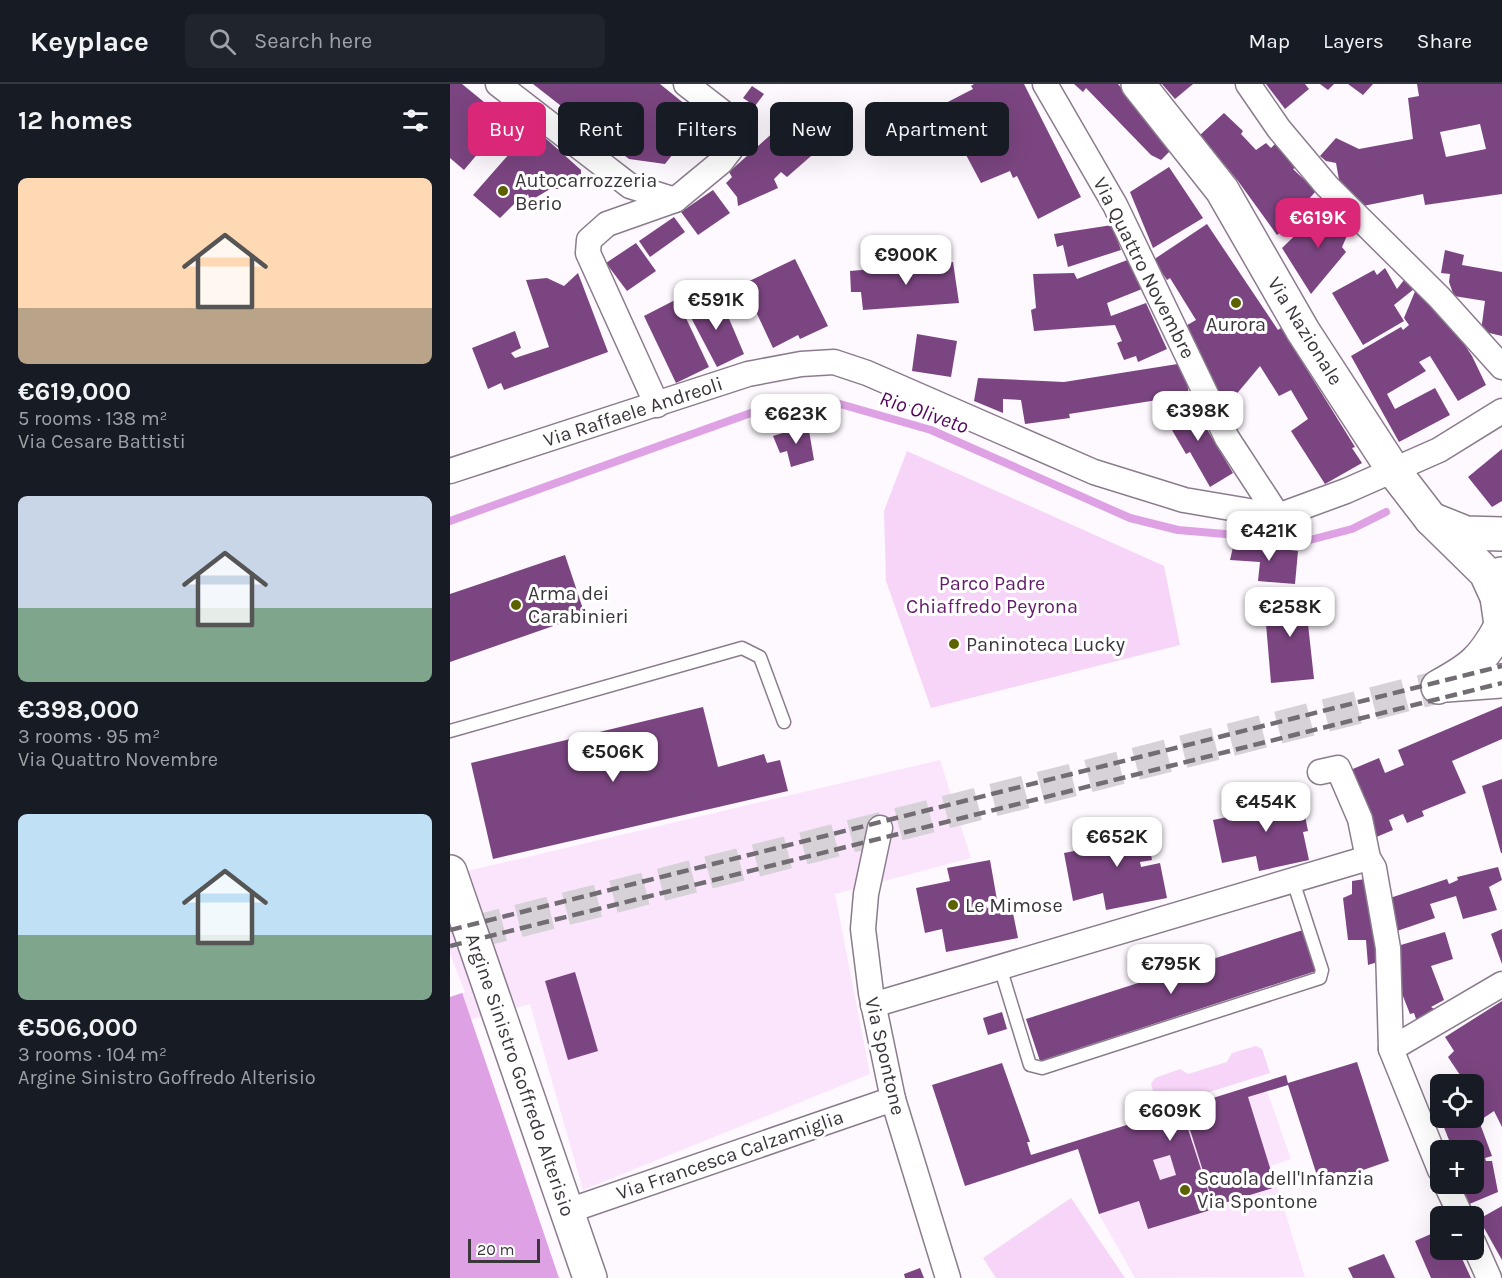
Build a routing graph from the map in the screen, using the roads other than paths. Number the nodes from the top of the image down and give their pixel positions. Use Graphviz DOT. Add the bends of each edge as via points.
graph roads {
  1 [pos="498,84"];
  2 [pos="686,84"];
  3 [pos="1045,84"];
  4 [pos="1138,84"];
  5 [pos="1248,84"];
  6 [pos="675,200"];
  7 [pos="1502,367"];
  8 [pos="657,405"];
  9 [pos="1502,411"];
  10 [pos="450,471"];
  11 [pos="1394,471"];
  12 [pos="1278,516"];
  13 [pos="1431,519"];
  14 [pos="1502,534"];
  15 [pos="1500,607"];
  16 [pos="1502,681"];
  17 [pos="784,722"];
  18 [pos="450,731"];
  19 [pos="1320,772"];
  20 [pos="880,828"];
  21 [pos="1368,858"];
  22 [pos="450,872"];
  23 [pos="1293,881"];
  24 [pos="1000,967"];
  25 [pos="1502,984"];
  26 [pos="873,1005"];
  27 [pos="1391,1049"];
  28 [pos="893,1099"];
  29 [pos="1430,1145"];
  30 [pos="568,1211"];
  31 [pos="1482,1260"];
  32 [pos="590,1278"];
  33 [pos="948,1278"];
  34 [pos="1490,1278"];
  1 -- 6 [label="street" via="630,186"];
  2 -- 6 [label="street" via="731,118 737,134 721,162"];
  3 -- 12 [label="street, Via Quattro Novembre" via="1115,205 1227,438"];
  4 -- 11 [label="main road, Via Nazionale" via="1222,190 1304,331"];
  5 -- 7 [label="street" via="1279,129 1341,201 1440,297"];
  6 -- 8 [label="street" via="607,224 590,240 588,253"];
  8 -- 10 [label="street, Via Raffaele Andreoli"];
  8 -- 12 [label="street, Via Raffaele Andreoli" via="748,374 834,362 1095,472 1184,500"];
  9 -- 11 [label="street" via="1439,450"];
  11 -- 12 [label="street"];
  11 -- 13 [label="main road, Via Nazionale"];
  13 -- 14 [label="main road" via="1466,533"];
  13 -- 15 [label="main road, Via Nazionale" via="1486,573"];
  15 -- 16 [label="main road" via="1486,654 1470,669 1438,687"];
  17 -- 18 [label="lane" via="759,657 742,648"];
  19 -- 21 [label="street" via="1338,768 1360,819"];
  20 -- 26 [label="street, Via Spontone" via="863,929"];
  21 -- 23 [label="street"];
  21 -- 27 [label="street" via="1381,899 1391,982"];
  22 -- 30 [label="main road, Argine Sinistro Goffredo Alterisio"];
  23 -- 24 [label="street"];
  23 -- 24 [label="lane" via="1322,970 1320,978 1042,1068 1030,1065"];
  24 -- 26 [label="street"];
  25 -- 27 [label="street"];
  26 -- 28 [label="street, Via Spontone"];
  27 -- 29 [label="street"];
  28 -- 30 [label="street, Via Francesca Calzamiglia"];
  28 -- 33 [label="street, Via Spontone"];
  30 -- 32 [label="main road, Argine Sinistro Goffredo Alterisio"];
  31 -- 34 [label="street"];
}
